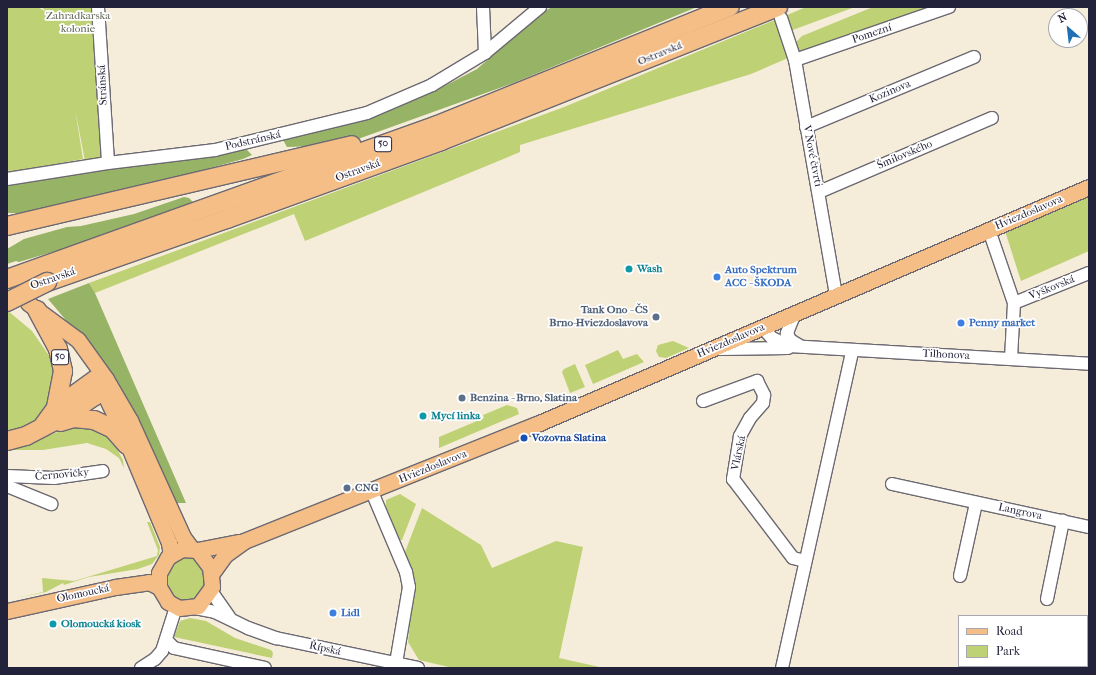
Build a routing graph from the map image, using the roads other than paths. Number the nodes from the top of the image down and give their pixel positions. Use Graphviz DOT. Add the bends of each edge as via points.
graph roads {
  1 [pos="98,7"];
  2 [pos="483,7"];
  3 [pos="540,7"];
  4 [pos="730,7"];
  5 [pos="949,7"];
  6 [pos="779,12"];
  7 [pos="485,53"];
  8 [pos="974,57"];
  9 [pos="795,60"];
  10 [pos="992,118"];
  11 [pos="434,126"];
  12 [pos="806,127"];
  13 [pos="108,163"];
  14 [pos="7,179"];
  15 [pos="1089,187"];
  16 [pos="819,192"];
  17 [pos="7,226"];
  18 [pos="989,230"];
  19 [pos="1089,273"];
  20 [pos="7,279"];
  21 [pos="47,282"];
  22 [pos="7,295"];
  23 [pos="836,296"];
  24 [pos="7,302"];
  25 [pos="1014,303"];
  26 [pos="33,306"];
  27 [pos="795,313"];
  28 [pos="763,328"];
  29 [pos="803,348"];
  30 [pos="709,350"];
  31 [pos="852,351"];
  32 [pos="1011,358"];
  33 [pos="1089,364"];
  34 [pos="101,388"];
  35 [pos="703,402"];
  36 [pos="56,408"];
  37 [pos="43,426"];
  38 [pos="7,441"];
  39 [pos="135,447"];
  40 [pos="103,471"];
  41 [pos="7,476"];
  42 [pos="20,478"];
  43 [pos="892,484"];
  44 [pos="7,486"];
  45 [pos="21,491"];
  46 [pos="372,492"];
  47 [pos="976,503"];
  48 [pos="51,504"];
  49 [pos="1063,521"];
  50 [pos="1089,527"];
  51 [pos="244,541"];
  52 [pos="195,550"];
  53 [pos="171,555"];
  54 [pos="805,561"];
  55 [pos="160,570"];
  56 [pos="212,573"];
  57 [pos="960,576"];
  58 [pos="115,587"];
  59 [pos="159,587"];
  60 [pos="210,591"];
  61 [pos="1047,599"];
  62 [pos="176,607"];
  63 [pos="8,608"];
  64 [pos="195,608"];
  65 [pos="234,622"];
  66 [pos="166,640"];
  67 [pos="396,663"];
  68 [pos="141,668"];
  69 [pos="265,668"];
  70 [pos="418,668"];
  71 [pos="782,668"];
  1 -- 13 [label="street, Stránská"];
  2 -- 7 [label="street"];
  3 -- 7 [label="street, Podstránská"];
  4 -- 11 [label="highway, Ostravská / 50"];
  5 -- 9 [label="street, Pomezní"];
  6 -- 9 [label="street, V Nové čtvrti"];
  6 -- 21 [label="highway, Ostravská / 50" via="749,18 433,144"];
  7 -- 13 [label="street, Podstránská" via="432,85 367,113 215,150"];
  8 -- 12 [label="street, Kozinova"];
  9 -- 12 [label="street, V Nové čtvrti"];
  10 -- 16 [label="street, Šmilovského"];
  11 -- 17 [label="highway, 50"];
  11 -- 20 [label="highway, Ostravská / 50"];
  12 -- 16 [label="street, V Nové čtvrti"];
  13 -- 14 [label="street, Podstránská"];
  15 -- 18 [label="main road, Hviezdoslavova"];
  16 -- 23 [label="street, V Nové čtvrti"];
  18 -- 23 [label="main road, Hviezdoslavova"];
  18 -- 25 [label="street"];
  19 -- 25 [label="street, Vyškovská"];
  21 -- 22 [label="highway, Ostravská / 50, bridge"];
  21 -- 24 [label="highway, 50, bridge"];
  23 -- 27 [label="main road, Hviezdoslavova"];
  25 -- 32 [label="street"];
  26 -- 34 [label="main road" via="72,347"];
  26 -- 36 [label="highway, 50" via="61,358 62,380"];
  26 -- 39 [label="main road" via="68,332 84,348 117,397"];
  27 -- 28 [label="main road, Hviezdoslavova"];
  27 -- 29 [label="street" via="787,332 792,342"];
  28 -- 29 [label="street, Tilhonova" via="779,343"];
  28 -- 30 [label="main road, Hviezdoslavova"];
  29 -- 30 [label="street, Tilhonova" via="746,346"];
  29 -- 31 [label="street, Tilhonova"];
  30 -- 46 [label="main road, Hviezdoslavova"];
  31 -- 32 [label="street, Tilhonova"];
  31 -- 54 [label="street"];
  32 -- 33 [label="street, Tilhonova"];
  34 -- 36 [label="highway"];
  34 -- 37 [label="highway, 50" via="95,396 68,414"];
  34 -- 39 [label="main road"];
  35 -- 54 [label="street, Vlárská" via="756,382 764,395 763,403 750,418 740,436 733,479 793,558"];
  36 -- 37 [label="highway, 50"];
  37 -- 38 [label="highway, 50" via="26,436"];
  37 -- 39 [label="highway, 50" via="74,418 94,420 113,429"];
  39 -- 52 [label="main road" via="183,537"];
  39 -- 53 [label="main road"];
  40 -- 42 [label="street, Černovičky" via="54,478"];
  41 -- 42 [label="street, Černovičky"];
  42 -- 45 [label="street, Černovičky"];
  43 -- 47 [label="street, Langrova"];
  44 -- 45 [label="street, Černovičky"];
  45 -- 48 [label="street, Černovičky"];
  46 -- 51 [label="main road, Hviezdoslavova"];
  46 -- 67 [label="street" via="406,572 409,587"];
  47 -- 49 [label="street, Langrova"];
  47 -- 57 [label="street"];
  49 -- 50 [label="street, Langrova"];
  49 -- 61 [label="street"];
  51 -- 52 [label="main road"];
  51 -- 56 [label="main road, Hviezdoslavova" via="225,555"];
  52 -- 53 [label="main road" via="182,549"];
  52 -- 56 [label="main road" via="206,560"];
  53 -- 55 [label="main road"];
  54 -- 71 [label="street"];
  55 -- 58 [label="main road" via="151,576"];
  55 -- 59 [label="main road"];
  56 -- 60 [label="main road"];
  58 -- 59 [label="main road, Olomoucká" via="149,582"];
  58 -- 63 [label="main road, Olomoucká"];
  59 -- 62 [label="main road" via="166,600"];
  60 -- 64 [label="main road"];
  60 -- 65 [label="street"];
  62 -- 64 [label="main road"];
  62 -- 66 [label="street" via="168,626"];
  64 -- 65 [label="street, Řípská" via="215,612"];
  65 -- 67 [label="street, Řípská" via="276,638"];
  66 -- 68 [label="street" via="156,659"];
  66 -- 69 [label="street" via="174,648"];
  67 -- 70 [label="street, Řípská"];
}
